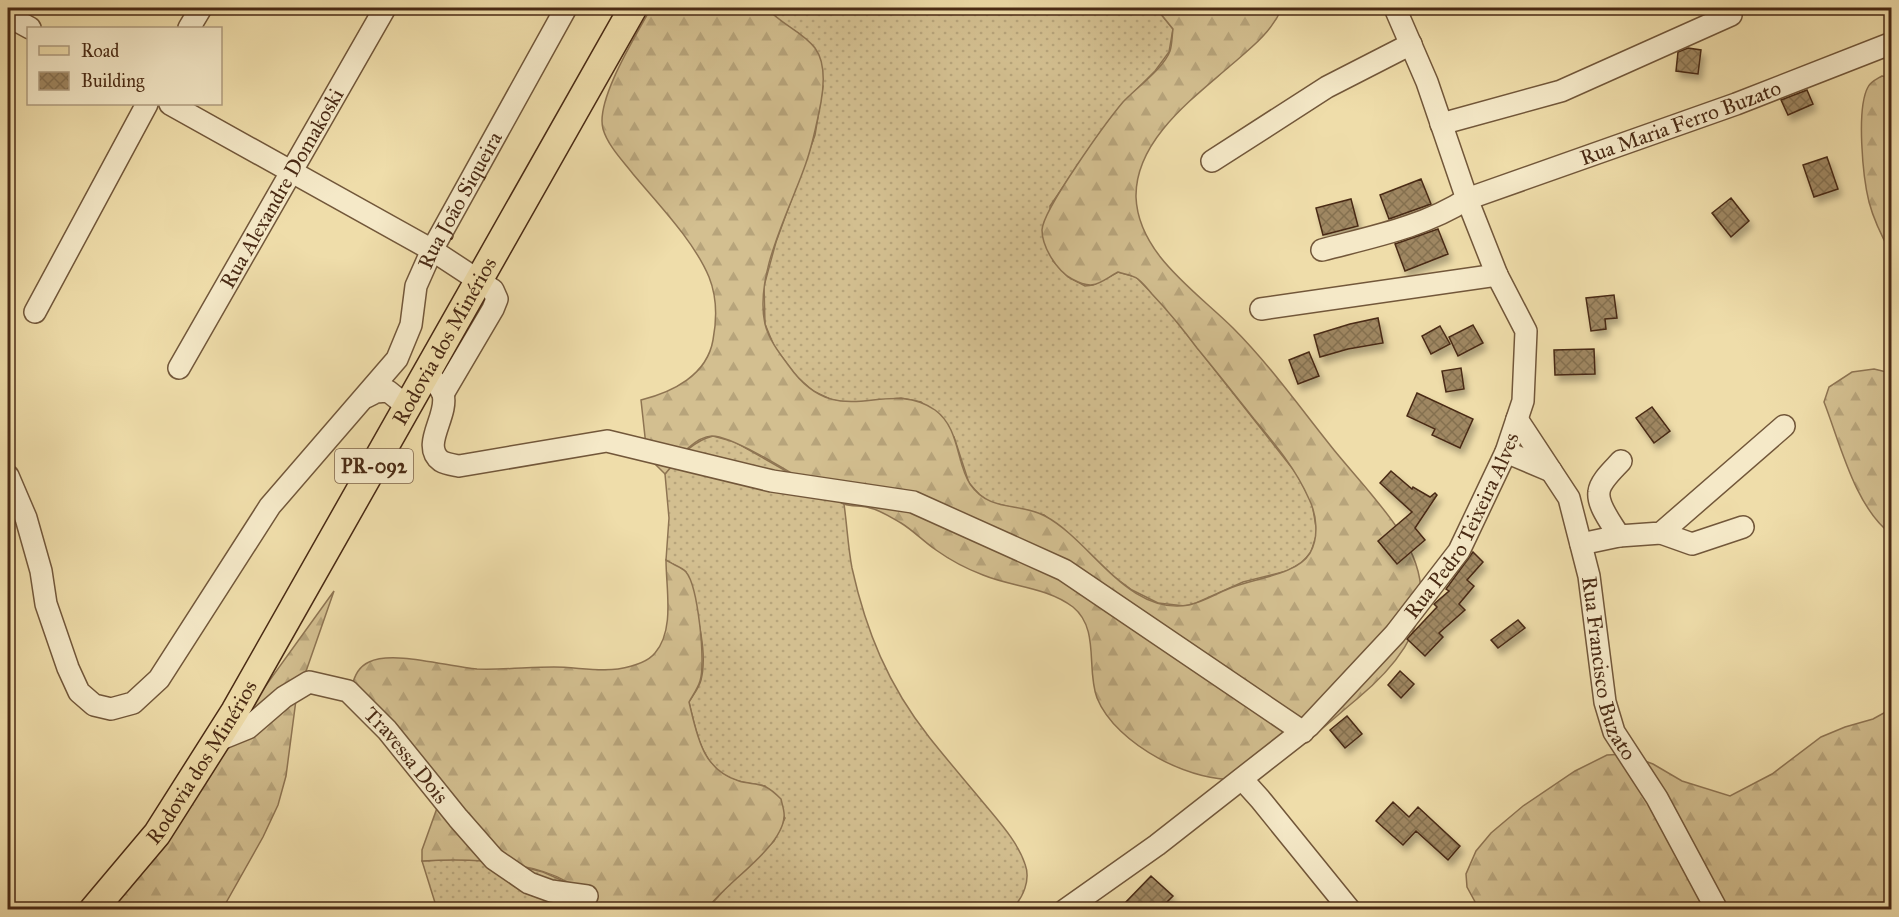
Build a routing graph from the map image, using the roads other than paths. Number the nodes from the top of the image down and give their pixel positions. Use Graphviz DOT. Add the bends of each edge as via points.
graph roads {
  1 [pos="201,8"];
  2 [pos="385,8"];
  3 [pos="566,8"];
  4 [pos="633,8"];
  5 [pos="1395,8"];
  6 [pos="1731,15"];
  7 [pos="10,16"];
  8 [pos="28,27"];
  9 [pos="190,27"];
  10 [pos="1892,43"];
  11 [pos="1411,44"];
  12 [pos="146,105"];
  13 [pos="172,105"];
  14 [pos="1441,124"];
  15 [pos="1212,160"];
  16 [pos="291,172"];
  17 [pos="1467,199"];
  18 [pos="432,250"];
  19 [pos="1322,250"];
  20 [pos="1497,274"];
  21 [pos="479,280"];
  22 [pos="1261,309"];
  23 [pos="35,312"];
  24 [pos="179,368"];
  25 [pos="426,371"];
  26 [pos="443,394"];
  27 [pos="366,397"];
  28 [pos="408,407"];
  29 [pos="1517,419"];
  30 [pos="1784,426"];
  31 [pos="1506,452"];
  32 [pos="1621,461"];
  33 [pos="1551,471"];
  34 [pos="8,476"];
  35 [pos="1743,527"];
  36 [pos="1660,533"];
  37 [pos="1619,536"];
  38 [pos="1581,544"];
  39 [pos="1303,732"];
  40 [pos="216,741"];
  41 [pos="1242,779"];
  42 [pos="587,896"];
  43 [pos="93,909"];
  44 [pos="1065,909"];
  45 [pos="1350,909"];
  46 [pos="1717,909"];
  1 -- 9 [label="street"];
  2 -- 16 [label="street, Rua Alexandre Domakoski"];
  3 -- 18 [label="street, Rua João Siqueira"];
  4 -- 21 [label="main road, Rodovia dos Minérios / PR-092"];
  5 -- 11 [label="street, Rua Pedro Teixeira Alves"];
  6 -- 14 [label="street" via="1561,91"];
  7 -- 8 [label="street"];
  10 -- 17 [label="street, Rua Maria Ferro Buzato" via="1736,104"];
  11 -- 14 [label="street, Rua Pedro Teixeira Alves"];
  11 -- 15 [label="street" via="1327,87"];
  12 -- 23 [label="street"];
  13 -- 16 [label="street"];
  14 -- 17 [label="street, Rua Pedro Teixeira Alves"];
  16 -- 18 [label="street"];
  16 -- 24 [label="street, Rua Alexandre Domakoski"];
  17 -- 19 [label="street, Rua Maria Ferro Buzato" via="1449,211 1396,231"];
  17 -- 20 [label="street, Rua Pedro Teixeira Alves"];
  18 -- 21 [label="street"];
  18 -- 27 [label="street, Rua João Siqueira" via="416,286 411,325 397,358"];
  20 -- 22 [label="street"];
  20 -- 29 [label="street, Rua Pedro Teixeira Alves" via="1526,331 1523,401"];
  21 -- 25 [label="main road, Rodovia dos Minérios / PR-092"];
  21 -- 26 [label="street" via="493,290 497,299"];
  25 -- 26 [label="street"];
  25 -- 28 [label="main road, Rodovia dos Minérios / PR-092"];
  26 -- 39 [label="street" via="444,412 433,440 434,451 442,462 459,466 607,441 772,481 913,502 1064,570"];
  27 -- 28 [label="street" via="388,391"];
  27 -- 34 [label="street, Rua João Siqueira" via="270,506 159,680 133,703 111,709 94,705 79,692 68,668 46,604 26,518"];
  28 -- 40 [label="main road, Rodovia dos Minérios / PR-092"];
  29 -- 31 [label="street, Rua Pedro Teixeira Alves"];
  29 -- 33 [label="street, Rua Francisco Buzato"];
  30 -- 36 [label="street"];
  31 -- 33 [label="street"];
  31 -- 39 [label="street, Rua Pedro Teixeira Alves" via="1459,551 1395,634"];
  32 -- 37 [label="street" via="1598,494"];
  33 -- 38 [label="street, Rua Francisco Buzato" via="1569,498"];
  35 -- 36 [label="street" via="1692,544"];
  36 -- 37 [label="street"];
  37 -- 38 [label="street"];
  38 -- 46 [label="street, Rua Francisco Buzato" via="1589,576 1605,702 1614,732 1657,798"];
  39 -- 41 [label="street, Rua Pedro Teixeira Alves"];
  40 -- 42 [label="street, Travessa Dois" via="248,729 284,697 309,682 348,691 387,730 494,859 529,883"];
  40 -- 43 [label="main road, Rodovia dos Minérios / PR-092" via="157,834"];
  41 -- 44 [label="street, Rua Pedro Teixeira Alves"];
  41 -- 45 [label="street"];
}
